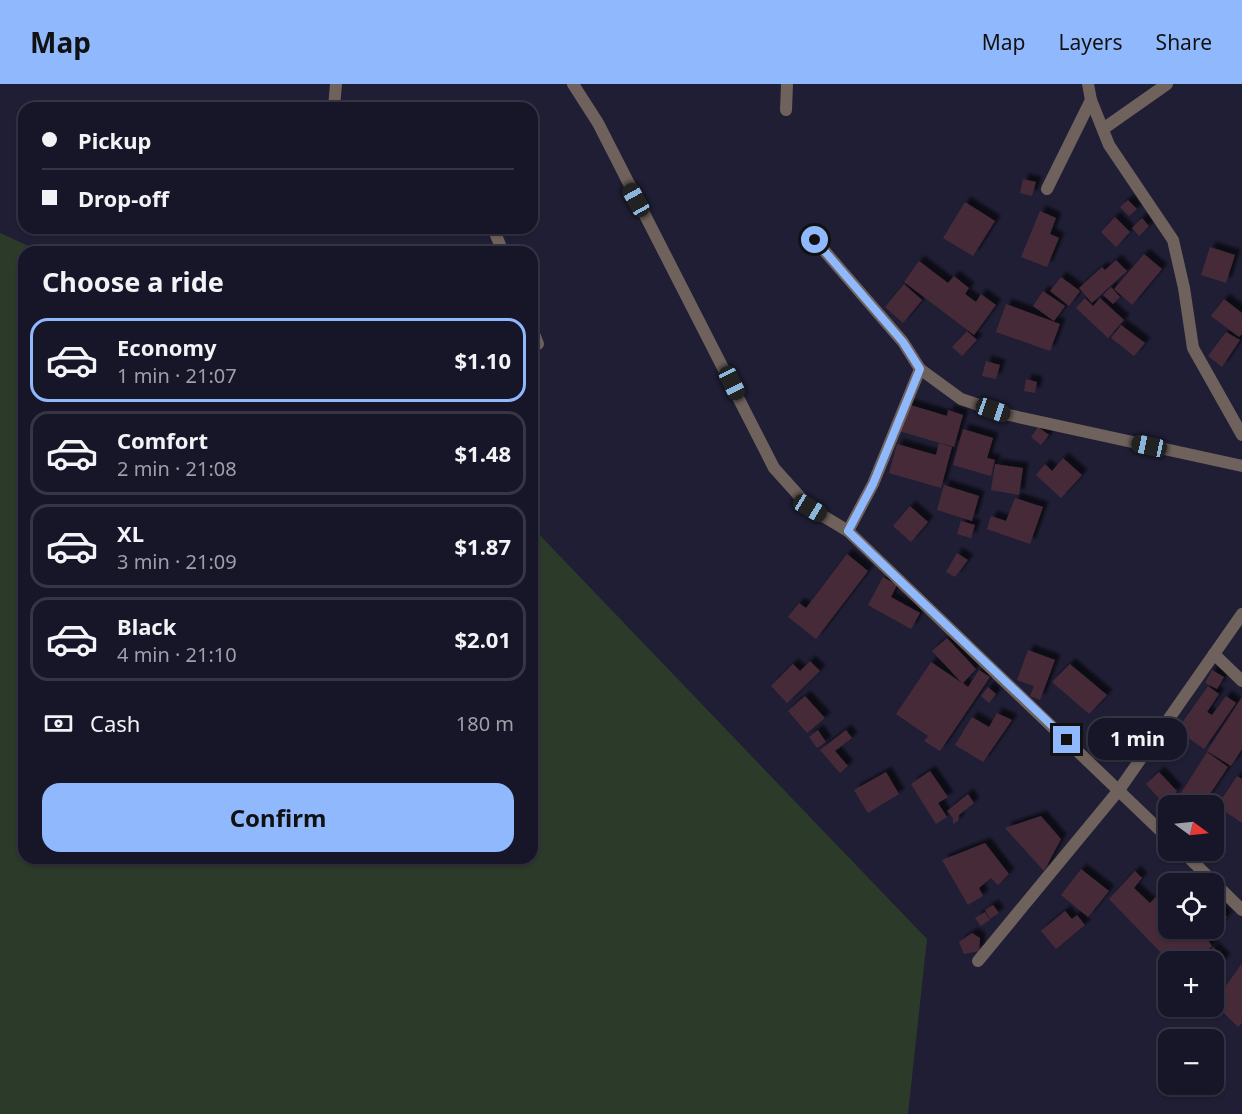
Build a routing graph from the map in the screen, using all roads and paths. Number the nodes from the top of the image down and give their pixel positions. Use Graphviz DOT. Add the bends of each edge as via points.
graph roads {
  1 [pos="336,84"];
  2 [pos="573,84"];
  3 [pos="788,84"];
  4 [pos="1088,84"];
  5 [pos="1167,84"];
  6 [pos="1090,100"];
  7 [pos="334,102"];
  8 [pos="786,110"];
  9 [pos="1103,129"];
  10 [pos="1047,189"];
  11 [pos="815,240"];
  12 [pos="920,369"];
  13 [pos="1242,435"];
  14 [pos="1242,466"];
  15 [pos="848,531"];
  16 [pos="1242,614"];
  17 [pos="1214,654"];
  18 [pos="1242,681"];
  19 [pos="1119,790"];
  20 [pos="1158,828"];
  21 [pos="1192,861"];
  22 [pos="1242,910"];
  23 [pos="978,961"];
  1 -- 7 [label="street"];
  2 -- 15 [label="street" via="598,123 774,468 810,508"];
  3 -- 8 [label="street"];
  4 -- 6 [label="street"];
  5 -- 9 [label="street"];
  6 -- 9 [label="street"];
  6 -- 10 [label="street"];
  9 -- 13 [label="street" via="1109,145 1173,240 1193,348"];
  11 -- 12 [label="street" via="903,342"];
  12 -- 14 [label="street" via="961,399 1009,415"];
  12 -- 15 [label="street" via="873,484"];
  15 -- 19 [label="street"];
  16 -- 17 [label="street"];
  17 -- 18 [label="street"];
  17 -- 19 [label="street"];
  19 -- 20 [label="street"];
  19 -- 23 [label="street"];
  21 -- 22 [label="street"];
}
